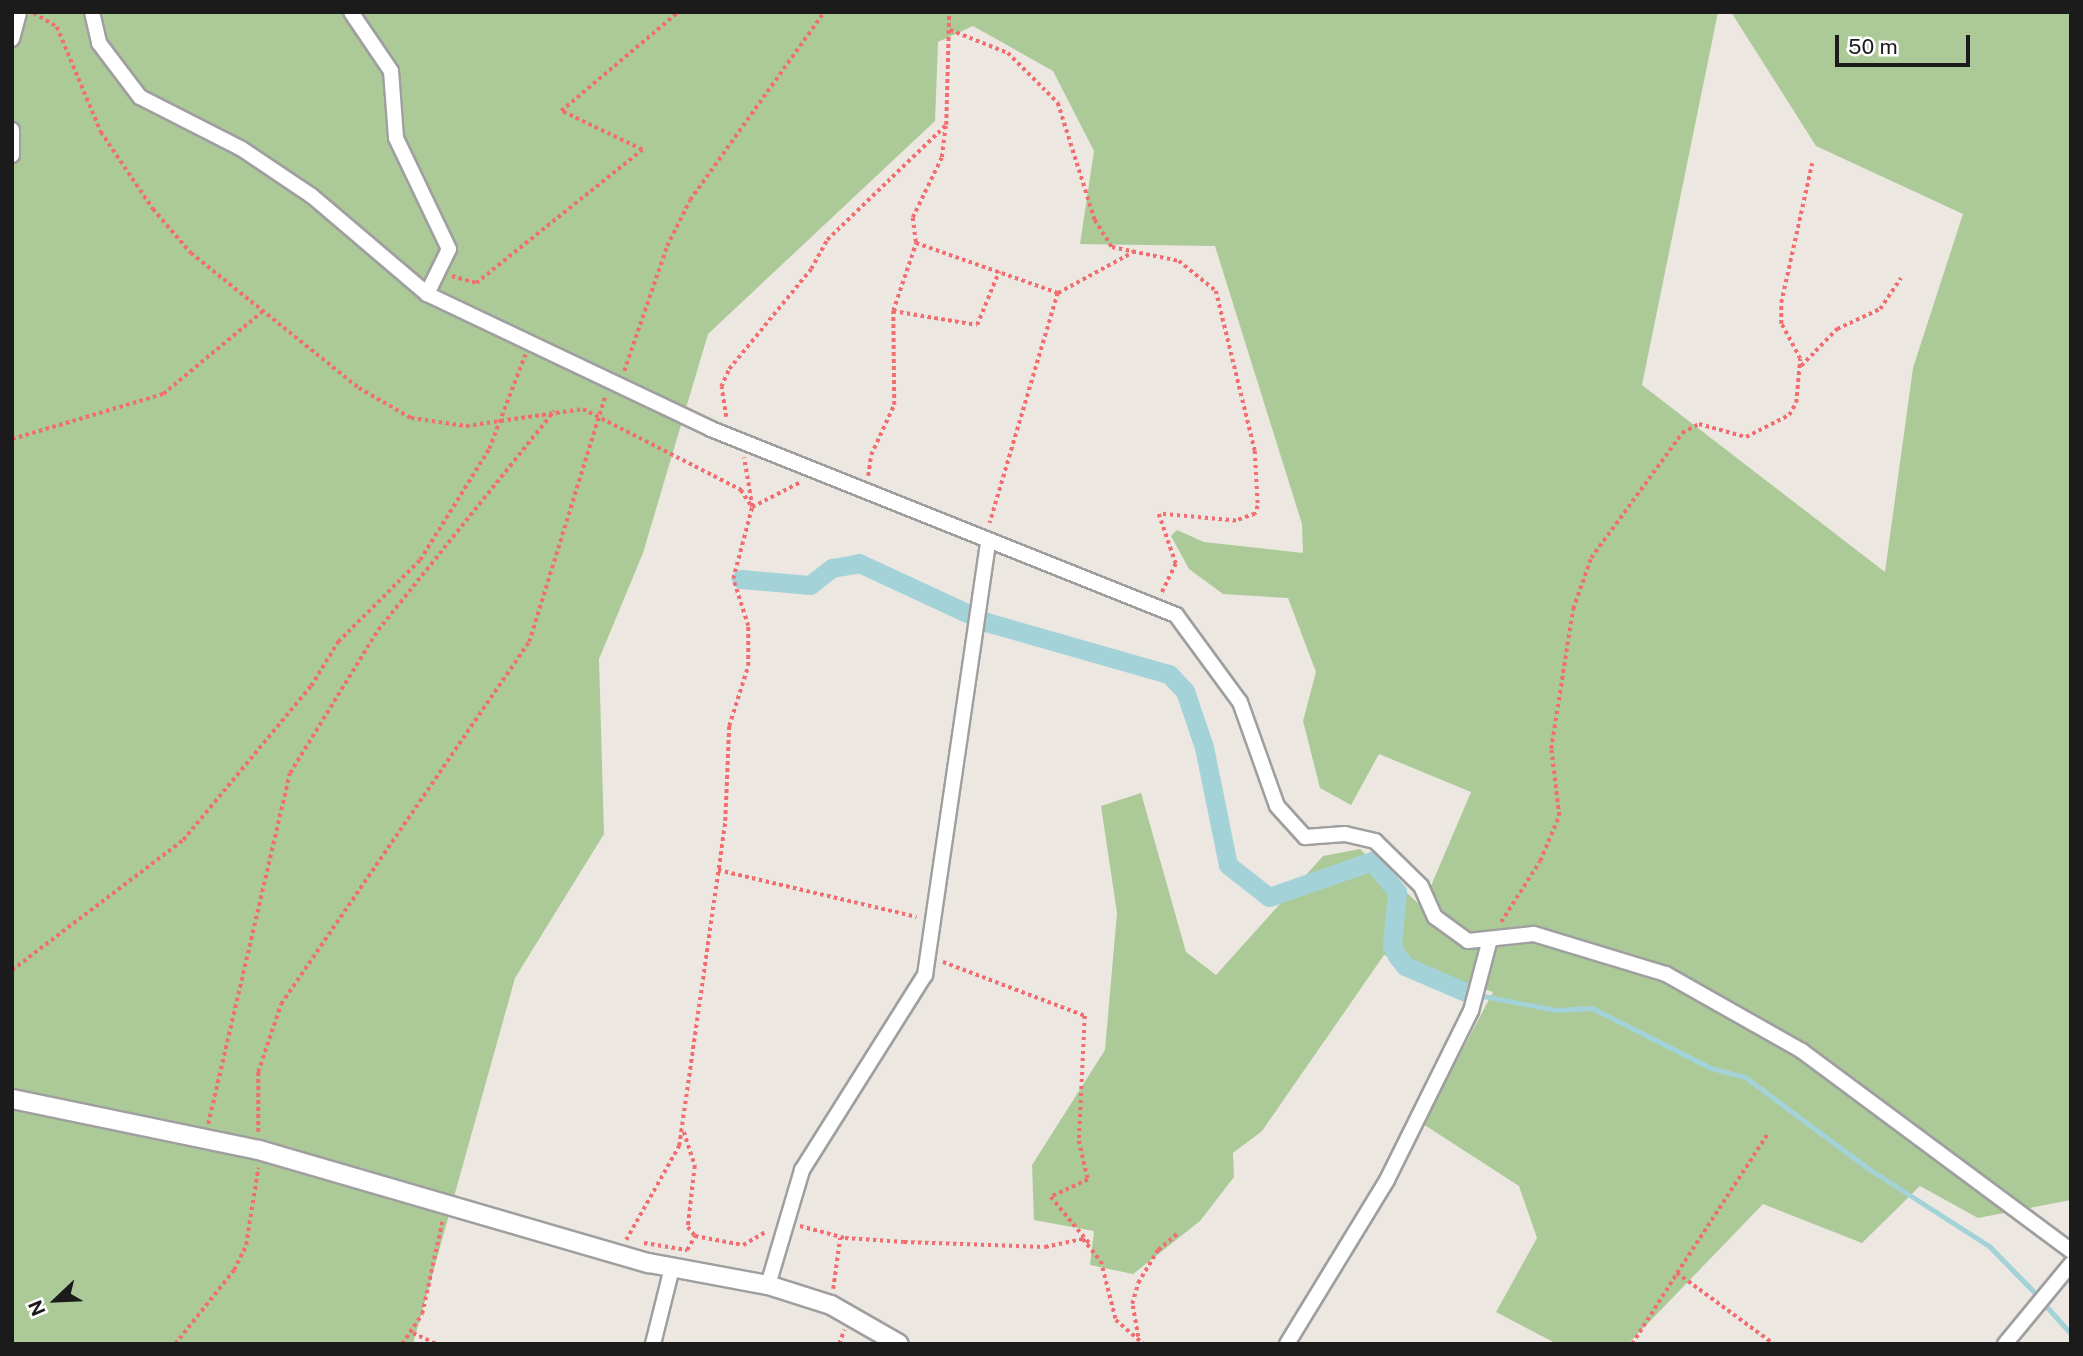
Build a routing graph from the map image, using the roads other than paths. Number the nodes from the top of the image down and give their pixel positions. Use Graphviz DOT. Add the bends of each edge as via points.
graph roads {
  1 [pos="19,12"];
  2 [pos="92,12"];
  3 [pos="351,12"];
  4 [pos="12,39"];
  5 [pos="12,130"];
  6 [pos="12,155"];
  7 [pos="427,294"];
  8 [pos="986,543"];
  9 [pos="1490,939"];
  10 [pos="12,1099"];
  11 [pos="2071,1251"];
  12 [pos="2071,1264"];
  13 [pos="672,1268"];
  14 [pos="768,1285"];
  15 [pos="653,1344"];
  16 [pos="898,1344"];
  17 [pos="1287,1344"];
  18 [pos="2005,1344"];
  1 -- 4 [label="street"];
  2 -- 7 [label="street" via="99,43 140,97 242,149 313,196"];
  3 -- 7 [label="street" via="391,71 396,138 449,249"];
  5 -- 6 [label="street"];
  7 -- 8 [label="street" via="740,441"];
  8 -- 9 [label="street" via="1176,615 1224,675 1289,823 1305,837 1345,834 1375,841 1421,886 1447,930 1468,941"];
  8 -- 14 [label="street" via="928,957 917,993 802,1170"];
  9 -- 11 [label="street" via="1534,934 1665,974 1802,1051"];
  9 -- 17 [label="street" via="1471,1012 1387,1180"];
  10 -- 13 [label="street" via="259,1150"];
  12 -- 18 [label="street"];
  13 -- 14 [label="street"];
  13 -- 15 [label="street"];
  14 -- 16 [label="street" via="831,1305"];
}
